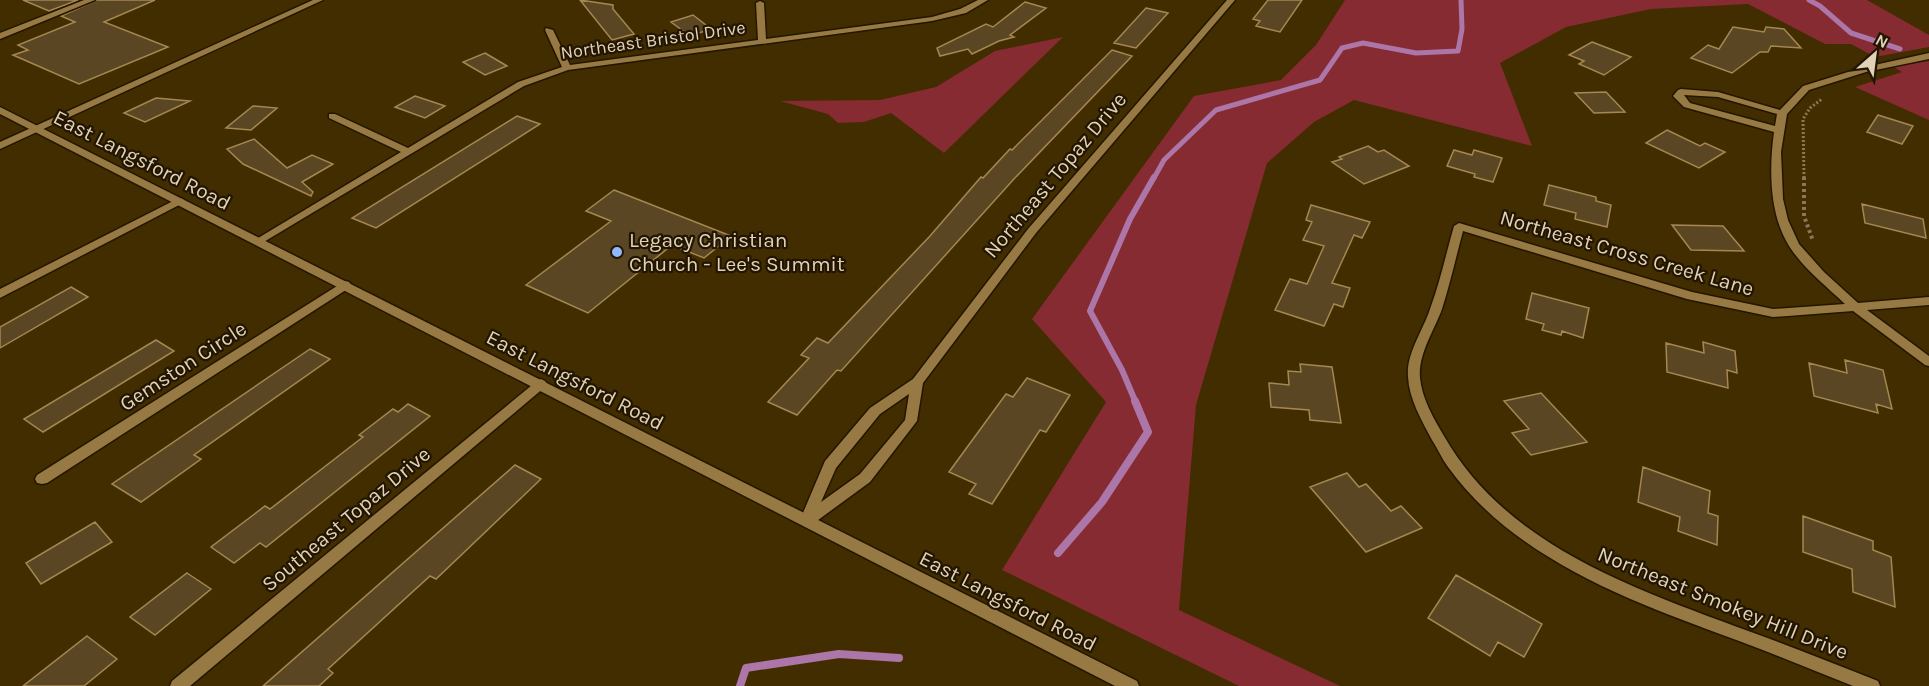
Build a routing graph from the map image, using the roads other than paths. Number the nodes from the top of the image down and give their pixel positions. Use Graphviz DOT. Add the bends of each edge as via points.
graph roads {
  1 [pos="91,0"];
  2 [pos="320,0"];
  3 [pos="984,0"];
  4 [pos="1231,0"];
  5 [pos="760,3"];
  6 [pos="549,30"];
  7 [pos="0,36"];
  8 [pos="762,40"];
  9 [pos="1929,56"];
  10 [pos="567,68"];
  11 [pos="0,110"];
  12 [pos="1782,112"];
  13 [pos="332,116"];
  14 [pos="37,129"];
  15 [pos="1779,130"];
  16 [pos="0,146"];
  17 [pos="407,151"];
  18 [pos="179,201"];
  19 [pos="1459,226"];
  20 [pos="258,241"];
  21 [pos="345,285"];
  22 [pos="0,294"];
  23 [pos="1929,302"];
  24 [pos="1857,308"];
  25 [pos="1929,362"];
  26 [pos="917,382"];
  27 [pos="541,384"];
  28 [pos="42,479"];
  29 [pos="807,520"];
  30 [pos="178,686"];
  31 [pos="1131,686"];
  32 [pos="1872,686"];
  1 -- 7 [label="street"];
  2 -- 14 [label="street"];
  3 -- 8 [label="street, Northeast Bristol Drive" via="963,11 932,19"];
  4 -- 26 [label="street, Northeast Topaz Drive" via="1032,231"];
  5 -- 8 [label="street"];
  6 -- 10 [label="street"];
  8 -- 10 [label="street, Northeast Bristol Drive"];
  9 -- 12 [label="street" via="1820,82 1806,88"];
  10 -- 17 [label="street, Northeast Bristol Drive" via="521,84"];
  11 -- 14 [label="street, East Langsford Road"];
  12 -- 15 [label="street"];
  12 -- 15 [label="street" via="1698,92 1681,92 1678,96 1687,105"];
  13 -- 17 [label="street"];
  14 -- 16 [label="street"];
  14 -- 18 [label="street, East Langsford Road"];
  15 -- 24 [label="street" via="1778,199 1783,220 1794,245"];
  17 -- 20 [label="street, Northeast Bristol Drive"];
  18 -- 20 [label="street, East Langsford Road"];
  18 -- 22 [label="street"];
  19 -- 24 [label="street, Northeast Cross Creek Lane" via="1691,296 1773,313"];
  19 -- 32 [label="street, Northeast Smokey Hill Drive" via="1437,306 1413,369 1419,398 1436,437 1484,499 1581,569 1665,607"];
  20 -- 21 [label="street, East Langsford Road"];
  21 -- 27 [label="street, East Langsford Road"];
  21 -- 28 [label="street, Gemston Circle"];
  23 -- 24 [label="street, Northeast Cross Creek Lane"];
  24 -- 25 [label="street"];
  26 -- 29 [label="street, Northeast Topaz Drive" via="875,411 830,465"];
  26 -- 29 [label="street, Northeast Topaz Drive" via="911,421 865,478"];
  27 -- 29 [label="street, East Langsford Road"];
  27 -- 30 [label="street, Southeast Topaz Drive"];
  29 -- 31 [label="street, East Langsford Road"];
}
